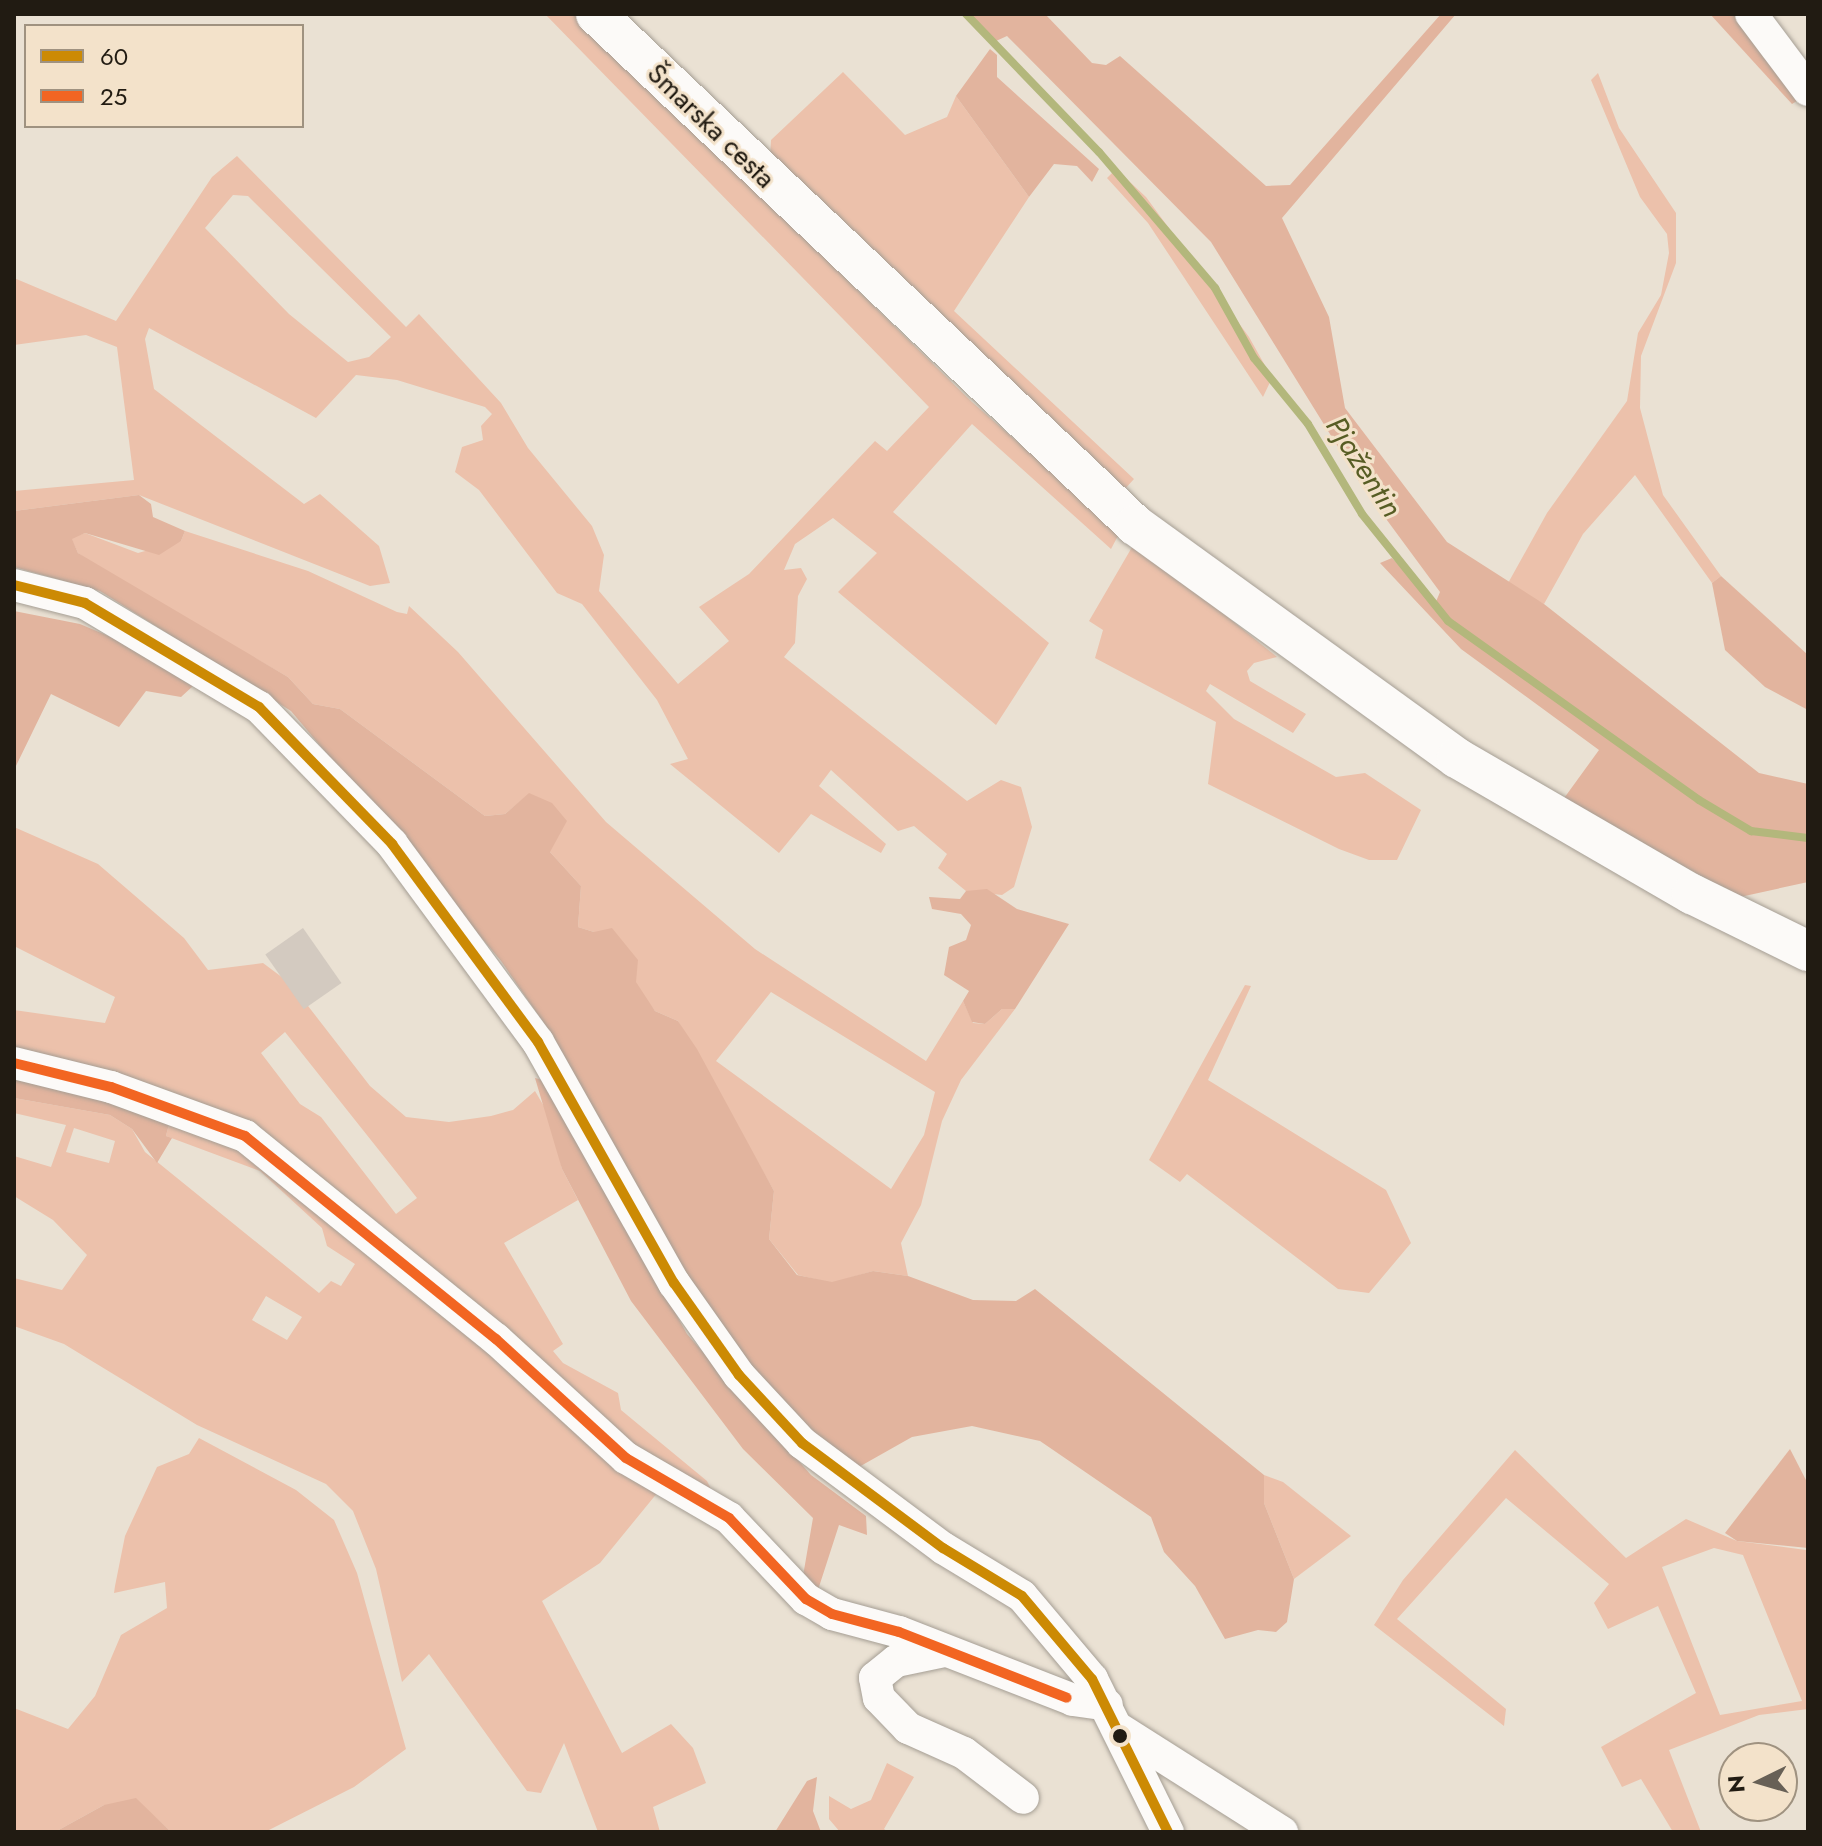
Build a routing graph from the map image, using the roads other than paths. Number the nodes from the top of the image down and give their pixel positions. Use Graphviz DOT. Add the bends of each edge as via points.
graph roads {
  1 [pos="596,14"];
  2 [pos="1751,14"];
  3 [pos="1808,90"];
  4 [pos="14,585"];
  5 [pos="1808,951"];
  6 [pos="14,1063"];
  7 [pos="944,1651"];
  8 [pos="1114,1718"];
  9 [pos="1023,1798"];
  10 [pos="1168,1832"];
  11 [pos="1282,1832"];
  1 -- 5 [label="main road, Šmarska cesta" via="1077,476 1279,633 1457,758 1692,894"];
  2 -- 3 [label="street"];
  4 -- 8 [label="street" via="85,603 154,639 270,718 392,844 538,1042 674,1283 739,1375 802,1443 943,1548 1022,1596 1068,1645"];
  6 -- 7 [label="street" via="111,1087 245,1136 496,1339 626,1458 729,1518 806,1599 832,1614"];
  7 -- 8 [label="street"];
  7 -- 9 [label="street" via="896,1661 875,1678 879,1698 908,1728 964,1753"];
  8 -- 10 [label="street"];
  8 -- 11 [label="street"];
}
